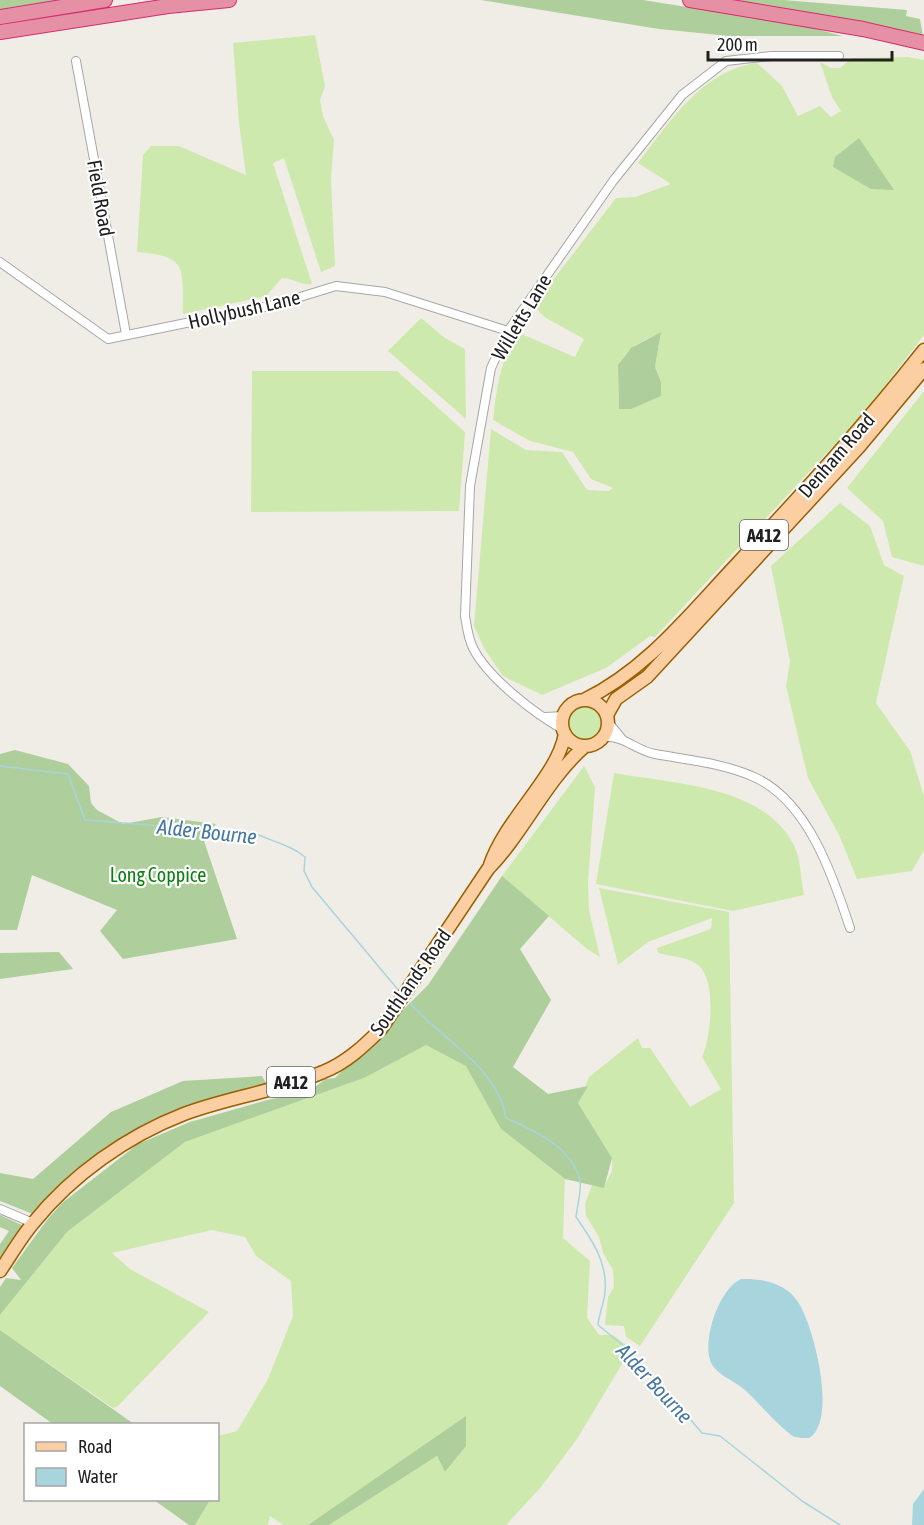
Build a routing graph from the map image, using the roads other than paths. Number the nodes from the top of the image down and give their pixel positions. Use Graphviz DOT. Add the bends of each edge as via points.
graph roads {
  1 [pos="105,0"];
  2 [pos="230,0"];
  3 [pos="690,0"];
  4 [pos="0,17"];
  5 [pos="0,32"];
  6 [pos="923,42"];
  7 [pos="838,56"];
  8 [pos="76,61"];
  9 [pos="0,262"];
  10 [pos="508,331"];
  11 [pos="126,334"];
  12 [pos="924,350"];
  13 [pos="924,369"];
  14 [pos="584,700"];
  15 [pos="564,716"];
  16 [pos="544,717"];
  17 [pos="608,718"];
  18 [pos="564,732"];
  19 [pos="604,737"];
  20 [pos="623,740"];
  21 [pos="585,746"];
  22 [pos="488,869"];
  23 [pos="850,928"];
  24 [pos="0,1209"];
  25 [pos="33,1223"];
  26 [pos="0,1271"];
  1 -- 4 [label="highway"];
  2 -- 5 [label="highway" via="156,7"];
  3 -- 6 [label="highway"];
  7 -- 10 [label="street, Willetts Lane" via="726,61 682,96 613,181"];
  8 -- 11 [label="street, Field Road"];
  9 -- 11 [label="street, Hollybush Lane" via="108,339"];
  10 -- 11 [label="street, Hollybush Lane" via="385,292 336,286 274,305"];
  10 -- 16 [label="street, Willetts Lane" via="491,368 470,486 465,616 478,657"];
  12 -- 14 [label="main road, Denham Road / A412" via="830,465 642,664 608,689"];
  13 -- 17 [label="main road, Denham Road / A412" via="827,482 647,677 616,699"];
  14 -- 15 [label="main road" via="572,705"];
  14 -- 17 [label="main road" via="598,704"];
  15 -- 16 [label="street"];
  15 -- 18 [label="main road"];
  16 -- 18 [label="street, Willetts Lane"];
  17 -- 19 [label="main road"];
  17 -- 20 [label="street"];
  18 -- 21 [label="main road" via="573,743"];
  18 -- 22 [label="main road, A412" via="559,755 496,845"];
  19 -- 20 [label="street"];
  19 -- 21 [label="main road"];
  20 -- 23 [label="street" via="651,753 722,766 756,777 787,802 813,834"];
  21 -- 22 [label="main road, A412" via="574,755"];
  22 -- 25 [label="main road, Southlands Road / A412" via="381,1029 359,1051 324,1072 184,1114 139,1134 90,1168"];
  24 -- 25 [label="street"];
  25 -- 26 [label="main road, A412"];
}
